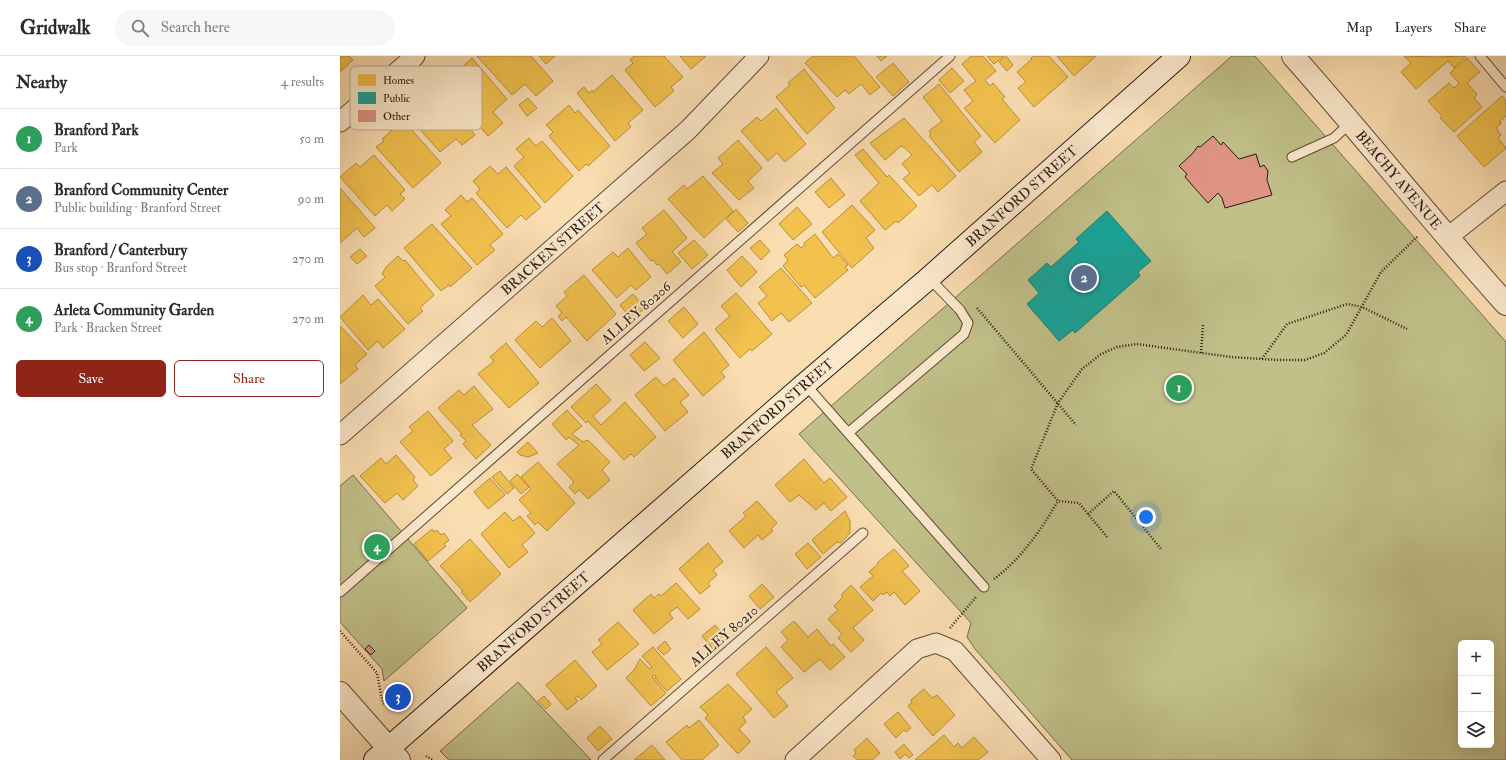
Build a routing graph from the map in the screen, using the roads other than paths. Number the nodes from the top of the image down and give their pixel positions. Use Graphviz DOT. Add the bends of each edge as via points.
graph roads {
  1 [pos="415,56"];
  2 [pos="759,56"];
  3 [pos="950,56"];
  4 [pos="1179,56"];
  5 [pos="1293,56"];
  6 [pos="1480,56"];
  7 [pos="404,66"];
  8 [pos="1506,87"];
  9 [pos="350,113"];
  10 [pos="340,122"];
  11 [pos="1352,122"];
  12 [pos="1292,157"];
  13 [pos="1506,191"];
  14 [pos="1448,237"];
  15 [pos="929,278"];
  16 [pos="1506,304"];
  17 [pos="805,384"];
  18 [pos="848,433"];
  19 [pos="340,435"];
  20 [pos="863,533"];
  21 [pos="984,587"];
  22 [pos="340,592"];
  23 [pos="340,693"];
  24 [pos="387,756"];
  25 [pos="603,760"];
  26 [pos="795,760"];
  27 [pos="1051,760"];
  1 -- 7 [label="street"];
  2 -- 19 [label="street, BRACKEN STREET" via="688,130"];
  3 -- 22 [label="lane, ALLEY 80206"];
  4 -- 15 [label="main road, BRANFORD STREET"];
  5 -- 11 [label="main road, BEACHY AVENUE"];
  6 -- 8 [label="lane"];
  9 -- 10 [label="street"];
  11 -- 12 [label="lane" via="1334,138"];
  11 -- 14 [label="main road, BEACHY AVENUE"];
  13 -- 14 [label="street"];
  14 -- 16 [label="main road, BEACHY AVENUE"];
  15 -- 17 [label="main road, BRANFORD STREET"];
  15 -- 18 [label="lane" via="960,310 968,323 964,334"];
  17 -- 18 [label="lane"];
  17 -- 24 [label="main road, BRANFORD STREET"];
  18 -- 21 [label="lane"];
  20 -- 25 [label="lane, ALLEY 80210"];
  23 -- 24 [label="main road"];
  26 -- 27 [label="street" via="917,649 936,643 955,651"];
}
